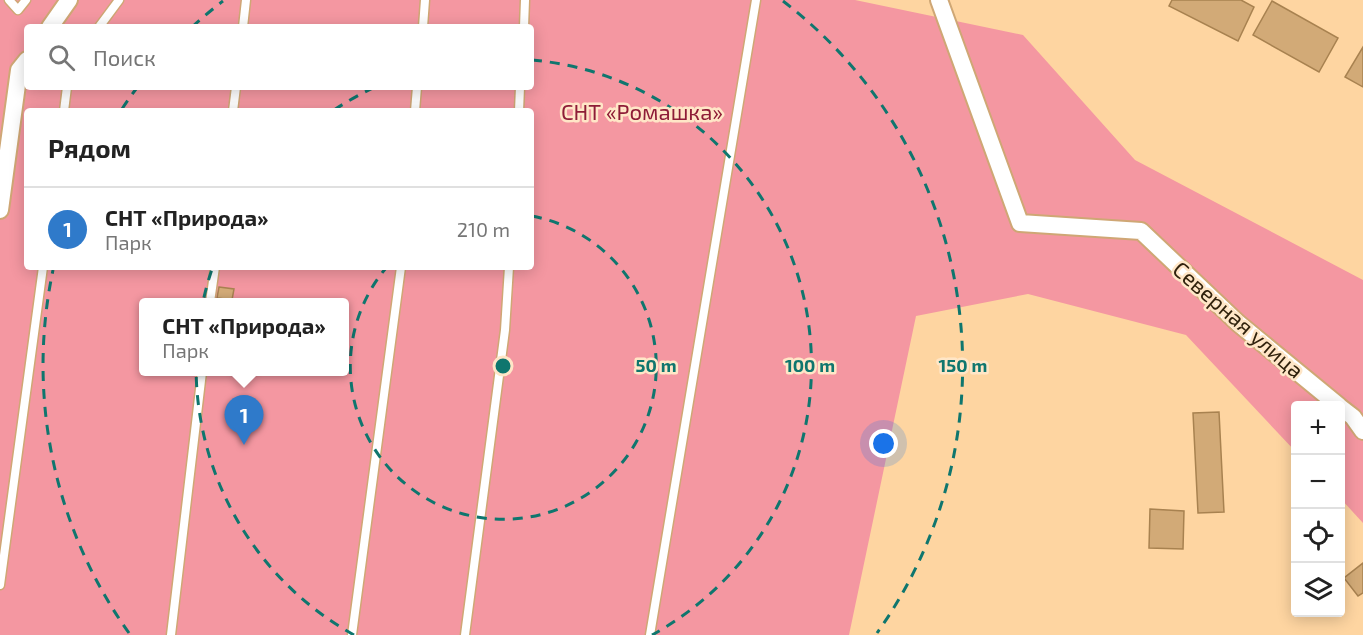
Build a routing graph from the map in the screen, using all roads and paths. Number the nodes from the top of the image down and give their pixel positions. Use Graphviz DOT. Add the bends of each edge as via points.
graph roads {
  1 [pos="9,0"];
  2 [pos="26,0"];
  3 [pos="69,0"];
  4 [pos="119,0"];
  5 [pos="246,0"];
  6 [pos="425,0"];
  7 [pos="525,0"];
  8 [pos="756,0"];
  9 [pos="939,0"];
  10 [pos="52,24"];
  11 [pos="101,24"];
  12 [pos="243,24"];
  13 [pos="423,24"];
  14 [pos="524,24"];
  15 [pos="24,64"];
  16 [pos="67,90"];
  17 [pos="236,90"];
  18 [pos="417,90"];
  19 [pos="520,90"];
  20 [pos="64,108"];
  21 [pos="233,108"];
  22 [pos="415,108"];
  23 [pos="519,108"];
  24 [pos="0,210"];
  25 [pos="43,270"];
  26 [pos="215,270"];
  27 [pos="401,270"];
  28 [pos="509,270"];
  29 [pos="211,298"];
  30 [pos="202,376"];
  31 [pos="1334,401"];
  32 [pos="1345,410"];
  33 [pos="1363,431"];
  34 [pos="0,585"];
  35 [pos="171,635"];
  36 [pos="352,635"];
  37 [pos="465,635"];
  38 [pos="650,635"];
  1 -- 2 [label="lane" via="18,10"];
  3 -- 10 [label="street"];
  4 -- 11 [label="lane"];
  5 -- 12 [label="lane"];
  6 -- 13 [label="lane"];
  7 -- 14 [label="lane"];
  8 -- 38 [label="lane"];
  9 -- 31 [label="street, Северная улица" via="1020,223 1141,231 1238,323"];
  15 -- 24 [label="street" via="19,70"];
  16 -- 20 [label="lane"];
  17 -- 21 [label="lane"];
  18 -- 22 [label="lane"];
  19 -- 23 [label="lane"];
  25 -- 34 [label="lane"];
  26 -- 29 [label="lane"];
  27 -- 36 [label="lane"];
  28 -- 37 [label="lane" via="505,330"];
  30 -- 35 [label="lane"];
  32 -- 33 [label="street, Северная улица"];
}
